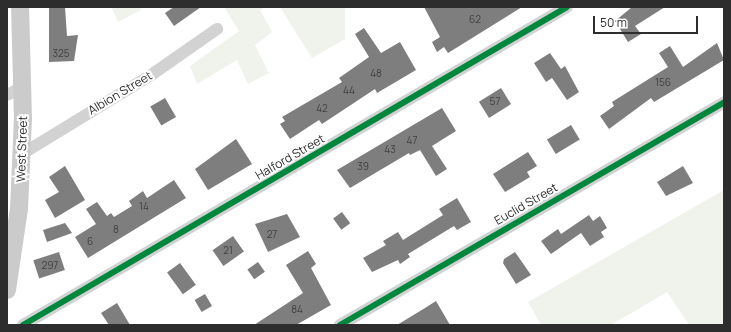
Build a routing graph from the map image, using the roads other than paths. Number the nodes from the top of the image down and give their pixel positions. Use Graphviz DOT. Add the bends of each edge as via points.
graph roads {
  1 [pos="20,7"];
  2 [pos="567,7"];
  3 [pos="217,29"];
  4 [pos="23,87"];
  5 [pos="7,95"];
  6 [pos="724,102"];
  7 [pos="22,154"];
  8 [pos="7,290"];
  9 [pos="23,325"];
  10 [pos="340,325"];
  1 -- 4 [label="main road, West Street"];
  2 -- 9 [label="street, Halford Street"];
  3 -- 7 [label="street, Albion Street" via="154,73"];
  4 -- 5 [label="street"];
  4 -- 7 [label="main road, West Street"];
  6 -- 10 [label="street, Euclid Street"];
  7 -- 8 [label="main road, West Street" via="17,228"];
}
